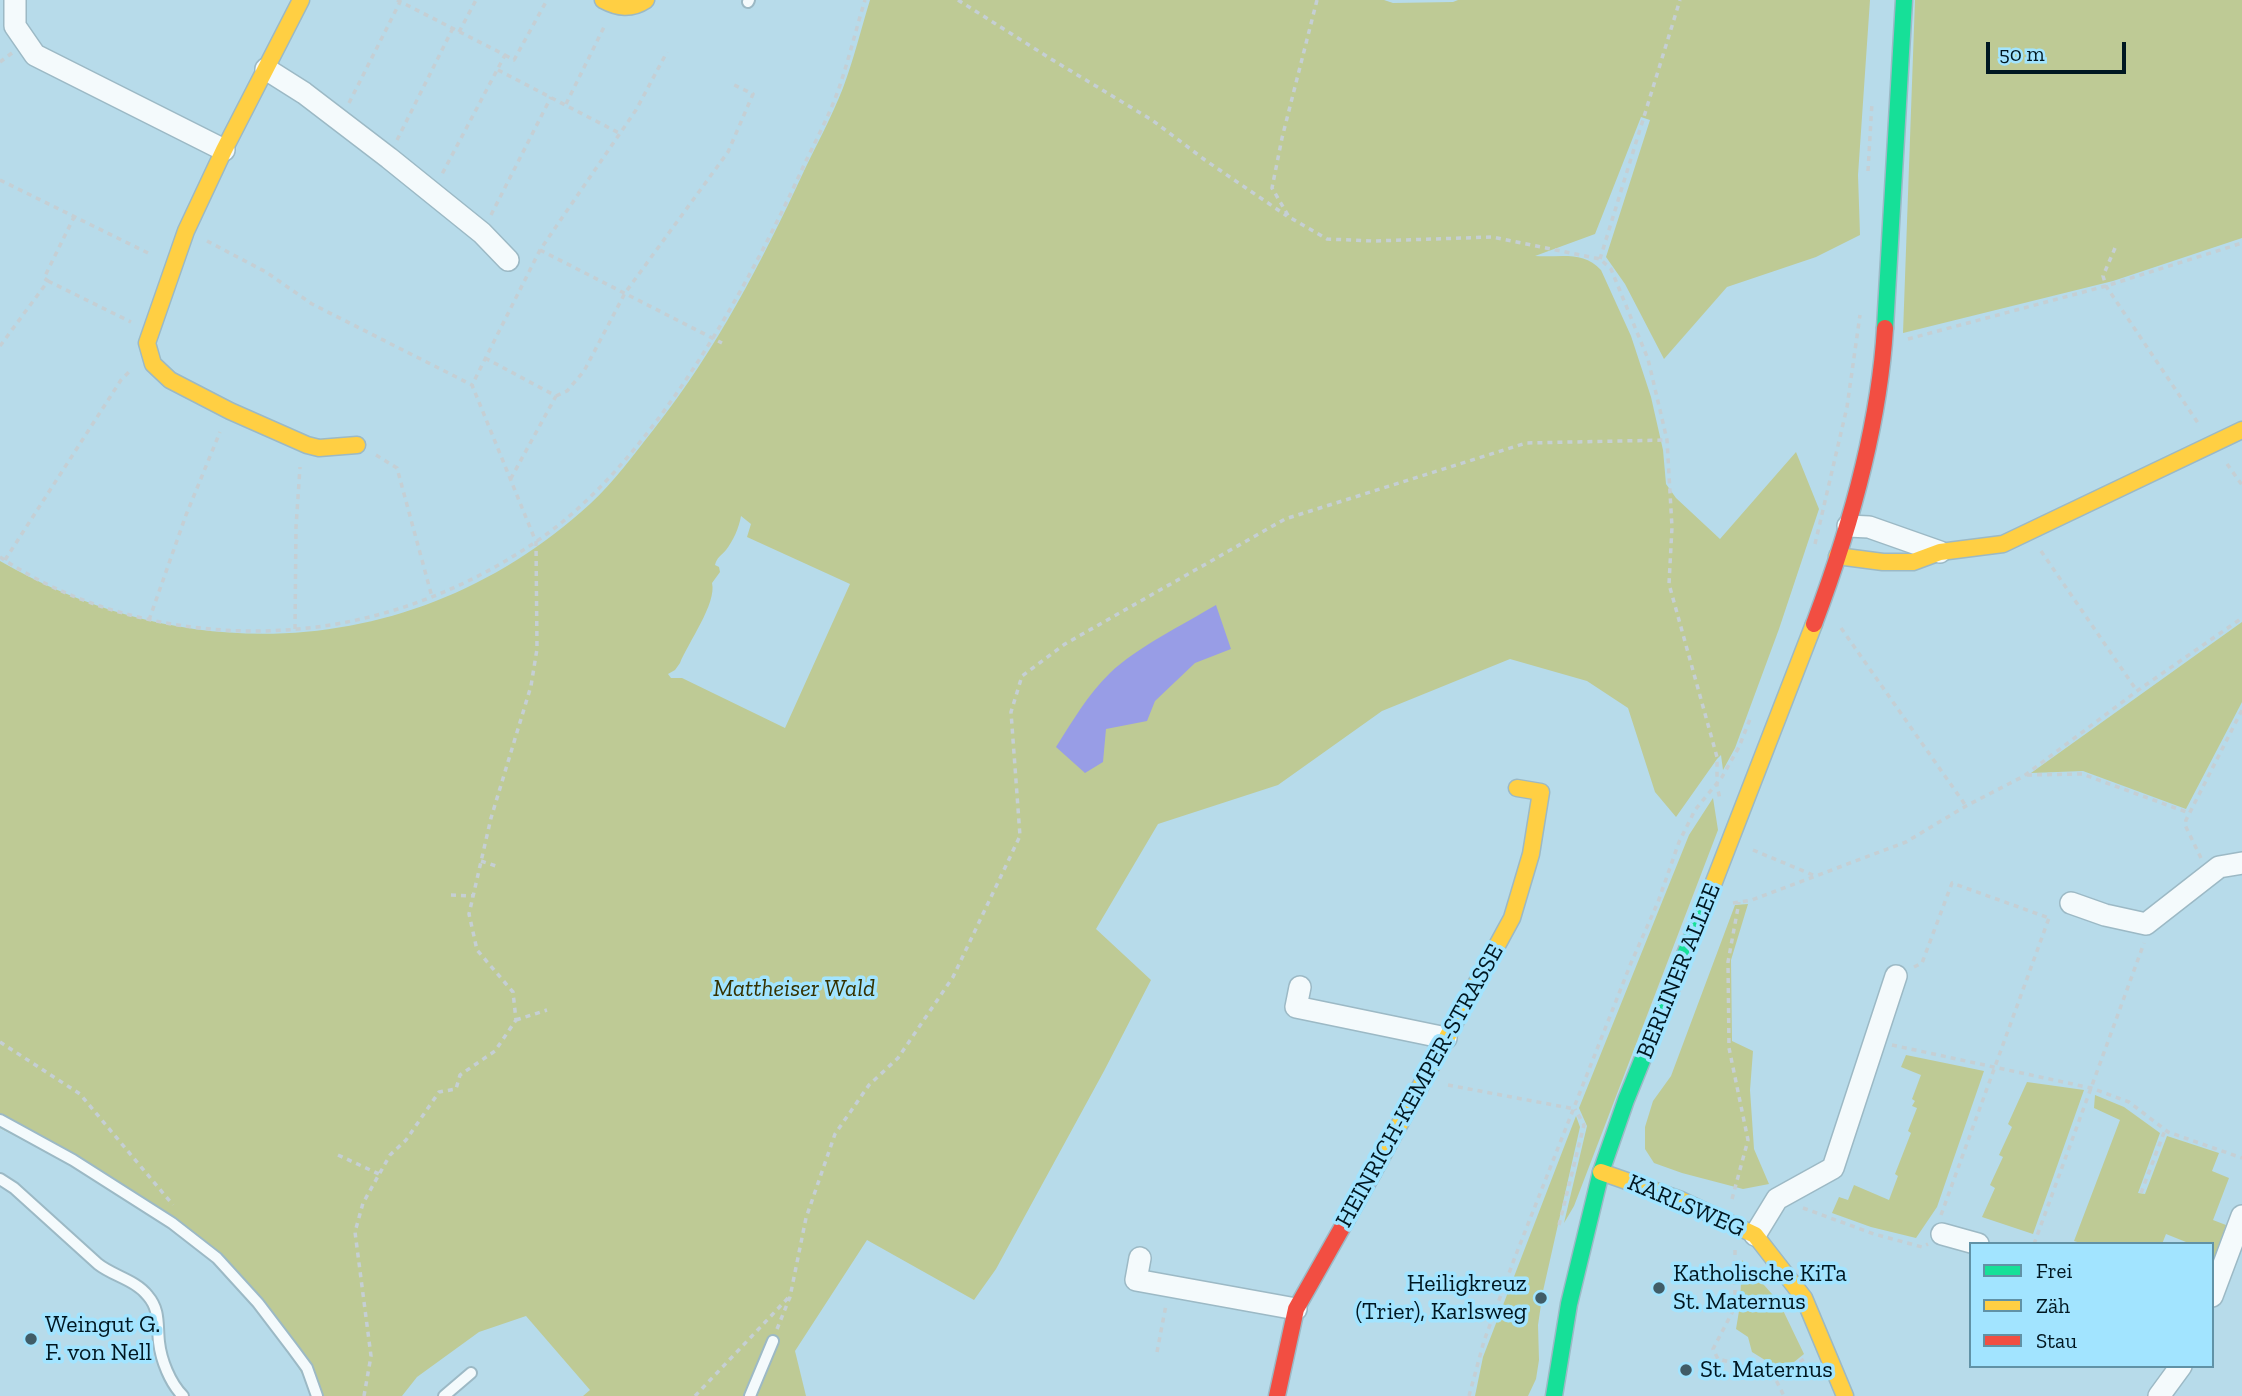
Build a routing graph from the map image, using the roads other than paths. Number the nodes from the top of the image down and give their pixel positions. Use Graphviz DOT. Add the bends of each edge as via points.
graph roads {
  1 [pos="15,0"];
  2 [pos="301,0"];
  3 [pos="603,0"];
  4 [pos="646,0"];
  5 [pos="1904,0"];
  6 [pos="266,69"];
  7 [pos="224,150"];
  8 [pos="508,260"];
  9 [pos="2242,430"];
  10 [pos="357,445"];
  11 [pos="1848,526"];
  12 [pos="1940,552"];
  13 [pos="1838,556"];
  14 [pos="1517,788"];
  15 [pos="2242,863"];
  16 [pos="2071,903"];
  17 [pos="1896,976"];
  18 [pos="1300,987"];
  19 [pos="1447,1038"];
  20 [pos="0,1119"];
  21 [pos="1601,1172"];
  22 [pos="0,1179"];
  23 [pos="2242,1216"];
  24 [pos="1740,1228"];
  25 [pos="1934,1240"];
  26 [pos="1969,1243"];
  27 [pos="1140,1258"];
  28 [pos="2214,1291"];
  29 [pos="1296,1309"];
  30 [pos="773,1341"];
  31 [pos="2180,1368"];
  32 [pos="471,1373"];
  33 [pos="2169,1394"];
  34 [pos="183,1396"];
  35 [pos="317,1396"];
  36 [pos="444,1396"];
  37 [pos="750,1396"];
  38 [pos="1277,1396"];
  39 [pos="1554,1396"];
  40 [pos="1845,1396"];
  1 -- 7 [label="street" via="15,26 35,55"];
  2 -- 6 [label="street"];
  3 -- 4 [label="street" via="623,8"];
  5 -- 11 [label="street, BERLINER ALLEE" via="1884,341 1875,408"];
  6 -- 7 [label="street"];
  6 -- 8 [label="street" via="389,158 482,233"];
  7 -- 10 [label="street" via="173,265 147,343 150,362 170,380 307,444 319,448"];
  9 -- 12 [label="street" via="2003,544"];
  11 -- 12 [label="street" via="1869,527"];
  11 -- 13 [label="street, BERLINER ALLEE"];
  12 -- 13 [label="street" via="1913,562"];
  13 -- 21 [label="street, BERLINER ALLEE"];
  14 -- 19 [label="street, HEINRICH-KEMPER-STRASSE" via="1541,792 1531,854 1513,918"];
  15 -- 16 [label="street" via="2219,867 2146,924"];
  17 -- 24 [label="street" via="1833,1168 1777,1199"];
  18 -- 19 [label="street" via="1296,1007"];
  19 -- 29 [label="street, HEINRICH-KEMPER-STRASSE"];
  20 -- 35 [label="lane" via="172,1223 217,1258 307,1368"];
  21 -- 24 [label="street, KARLSWEG" via="1681,1200"];
  21 -- 39 [label="street, BERLINER ALLEE" via="1569,1304"];
  22 -- 34 [label="lane" via="102,1267 147,1294 156,1310 164,1362"];
  23 -- 28 [label="street"];
  24 -- 40 [label="street, KARLSWEG" via="1804,1298"];
  25 -- 26 [label="street"];
  27 -- 29 [label="street" via="1136,1280"];
  29 -- 38 [label="street, HEINRICH-KEMPER-STRASSE"];
  30 -- 37 [label="lane"];
  31 -- 33 [label="street"];
  32 -- 36 [label="lane"];
}
